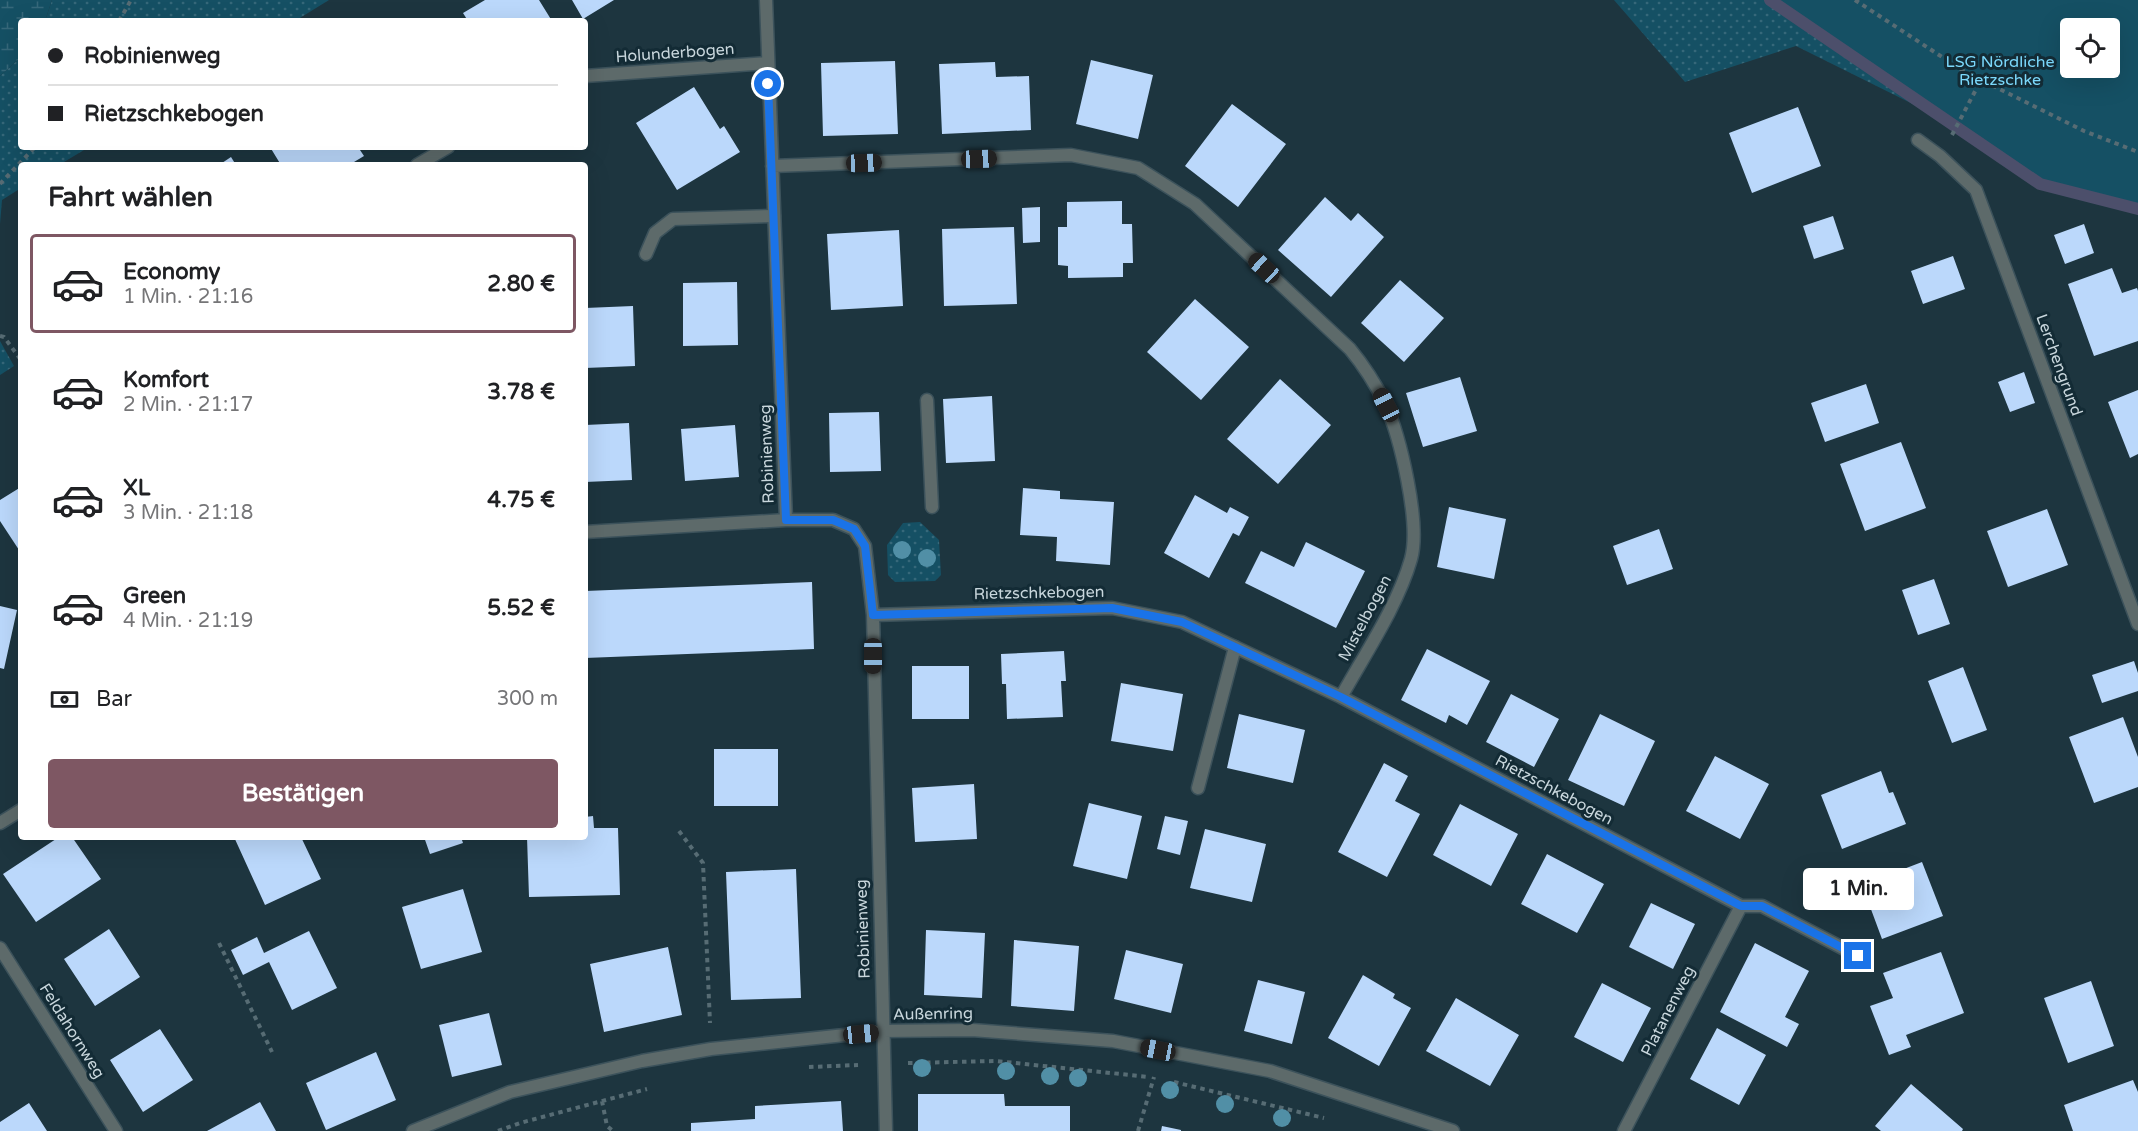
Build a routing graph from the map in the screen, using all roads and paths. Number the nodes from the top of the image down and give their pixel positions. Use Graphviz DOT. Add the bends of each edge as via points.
graph roads {
  1 [pos="130,0"];
  2 [pos="766,0"];
  3 [pos="1855,0"];
  4 [pos="121,18"];
  5 [pos="767,63"];
  6 [pos="588,76"];
  7 [pos="1981,80"];
  8 [pos="1957,126"];
  9 [pos="1918,140"];
  10 [pos="32,150"];
  11 [pos="443,150"];
  12 [pos="2138,152"];
  13 [pos="21,162"];
  14 [pos="422,162"];
  15 [pos="18,165"];
  16 [pos="772,166"];
  17 [pos="0,184"];
  18 [pos="774,216"];
  19 [pos="646,254"];
  20 [pos="0,336"];
  21 [pos="18,356"];
  22 [pos="927,400"];
  23 [pos="932,507"];
  24 [pos="786,520"];
  25 [pos="588,532"];
  26 [pos="873,615"];
  27 [pos="2138,624"];
  28 [pos="1235,647"];
  29 [pos="1341,697"];
  30 [pos="1198,788"];
  31 [pos="18,812"];
  32 [pos="0,823"];
  33 [pos="679,831"];
  34 [pos="1741,906"];
  35 [pos="219,943"];
  36 [pos="0,948"];
  37 [pos="1858,956"];
  38 [pos="882,1031"];
  39 [pos="711,1049"];
  40 [pos="272,1052"];
  41 [pos="884,1064"];
  42 [pos="800,1068"];
  43 [pos="1154,1077"];
  44 [pos="651,1088"];
  45 [pos="602,1101"];
  46 [pos="1328,1120"];
  47 [pos="116,1131"];
  48 [pos="413,1131"];
  49 [pos="498,1131"];
  50 [pos="613,1131"];
  51 [pos="886,1131"];
  52 [pos="1138,1131"];
  53 [pos="1453,1131"];
  54 [pos="1624,1131"];
  1 -- 4 [label="path"];
  2 -- 5 [label="street, Robinienweg"];
  3 -- 7 [label="path"];
  5 -- 6 [label="street, Holunderbogen"];
  5 -- 16 [label="street, Robinienweg"];
  7 -- 8 [label="path"];
  7 -- 12 [label="path" via="2084,131"];
  9 -- 27 [label="street, Lerchengrund" via="1976,190"];
  10 -- 13 [label="path"];
  11 -- 14 [label="street"];
  15 -- 17 [label="path"];
  16 -- 18 [label="street, Robinienweg"];
  16 -- 29 [label="street, Mistelbogen" via="1071,156 1138,168 1195,204 1342,340 1371,375 1386,405 1401,450 1414,518 1412,555 1403,585"];
  18 -- 19 [label="street" via="673,219 655,233"];
  18 -- 24 [label="street, Robinienweg"];
  20 -- 21 [label="path"];
  22 -- 23 [label="street"];
  24 -- 25 [label="street"];
  24 -- 26 [label="street, Robinienweg" via="833,520 854,529 865,546"];
  26 -- 28 [label="street, Rietzschkebogen" via="1112,608 1182,622"];
  26 -- 38 [label="street, Robinienweg"];
  28 -- 29 [label="street, Rietzschkebogen"];
  28 -- 30 [label="street"];
  29 -- 34 [label="street, Rietzschkebogen"];
  31 -- 32 [label="street"];
  33 -- 39 [label="path" via="703,863"];
  34 -- 37 [label="street, Rietzschkebogen" via="1762,906"];
  34 -- 54 [label="street, Platanenweg"];
  35 -- 40 [label="path"];
  36 -- 47 [label="street, Feldahornweg"];
  38 -- 39 [label="street, Außenring"];
  38 -- 41 [label="street, Robinienweg"];
  38 -- 53 [label="street, Außenring" via="972,1030 1113,1041 1270,1071"];
  39 -- 48 [label="street, Außenring" via="510,1092"];
  41 -- 42 [label="path"];
  41 -- 43 [label="path" via="996,1061"];
  41 -- 51 [label="street, Robinienweg"];
  43 -- 46 [label="path"];
  43 -- 52 [label="path"];
  44 -- 45 [label="path"];
  45 -- 49 [label="path"];
  45 -- 50 [label="path" via="607,1126"];
}
